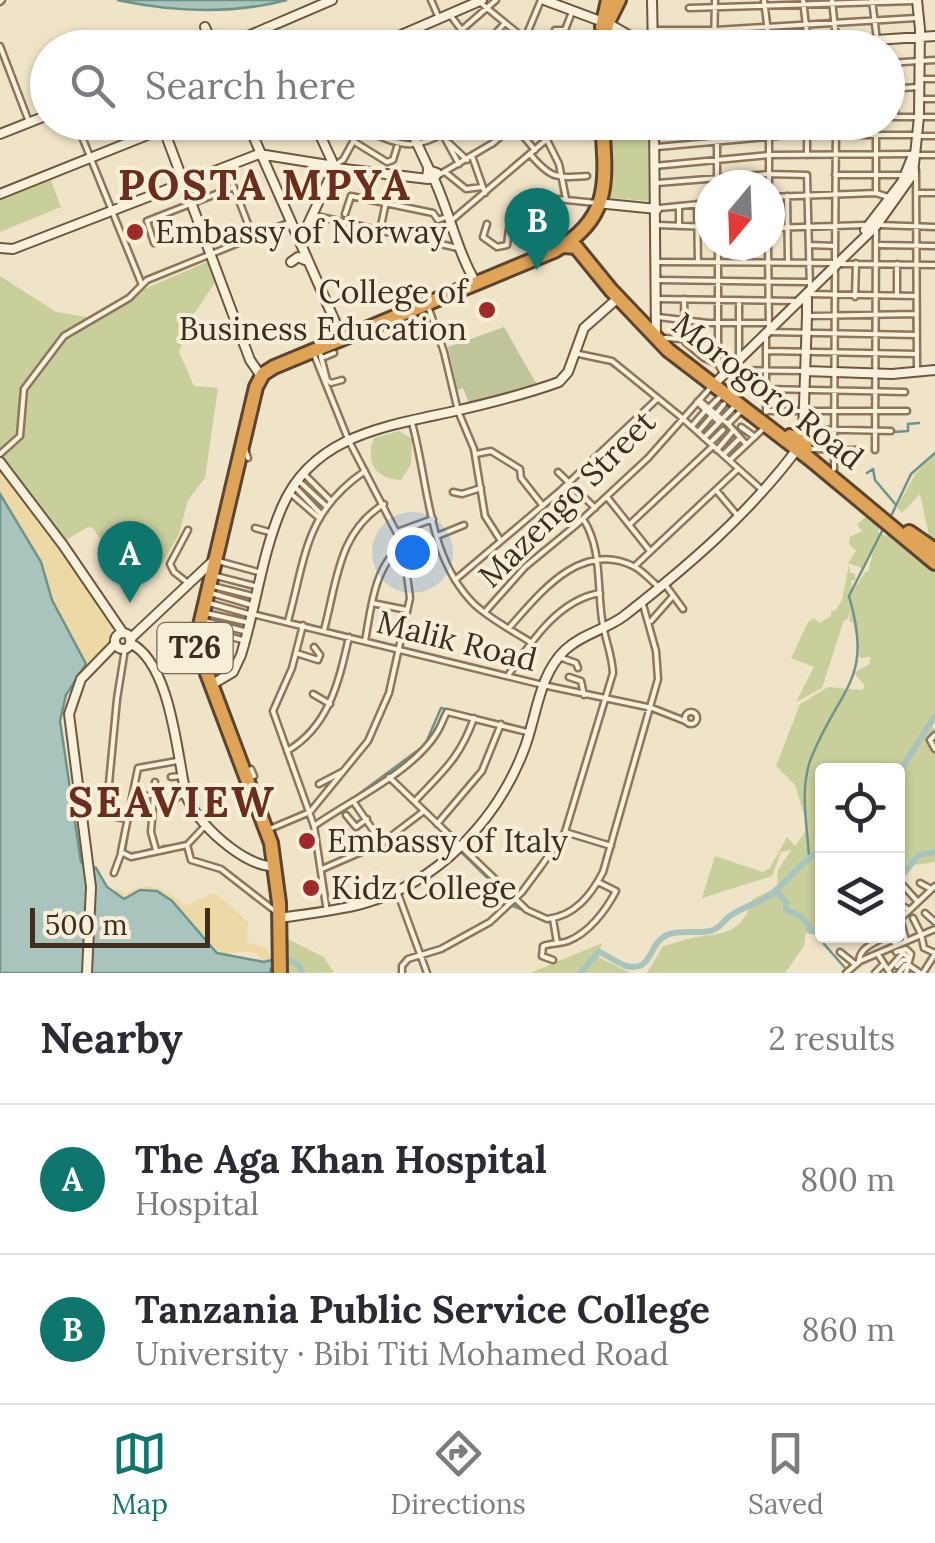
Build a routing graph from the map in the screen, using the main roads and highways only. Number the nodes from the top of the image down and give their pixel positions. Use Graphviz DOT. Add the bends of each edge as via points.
graph roads {
  1 [pos="619,0"];
  2 [pos="605,28"];
  3 [pos="600,140"];
  4 [pos="601,203"];
  5 [pos="582,241"];
  6 [pos="475,281"];
  7 [pos="657,328"];
  8 [pos="331,343"];
  9 [pos="259,373"];
  10 [pos="719,377"];
  11 [pos="798,444"];
  12 [pos="888,519"];
  13 [pos="935,550"];
  14 [pos="935,562"];
  15 [pos="204,590"];
  16 [pos="209,686"];
  17 [pos="267,865"];
  18 [pos="279,973"];
  1 -- 2 [label="highway"];
  3 -- 4 [label="highway"];
  4 -- 5 [label="highway"];
  4 -- 6 [label="highway" via="564,240"];
  5 -- 6 [label="highway"];
  5 -- 7 [label="highway, Morogoro Road"];
  5 -- 7 [label="highway, Morogoro Road" via="618,298"];
  6 -- 8 [label="highway"];
  6 -- 8 [label="highway"];
  7 -- 10 [label="highway, Morogoro Road"];
  8 -- 9 [label="highway"];
  9 -- 15 [label="highway, T26"];
  9 -- 15 [label="highway, T26" via="228,519"];
  10 -- 11 [label="highway, Morogoro Road"];
  10 -- 11 [label="highway, Morogoro Road"];
  11 -- 12 [label="highway, Morogoro Road"];
  12 -- 13 [label="highway, Morogoro Road"];
  12 -- 14 [label="highway, Morogoro Road"];
  15 -- 16 [label="highway, T26" via="197,645"];
  15 -- 16 [label="highway, T26" via="194,638"];
  16 -- 17 [label="highway, T26"];
  16 -- 17 [label="highway, T26" via="249,774 267,830"];
  17 -- 18 [label="highway, T26" via="280,916"];
}
